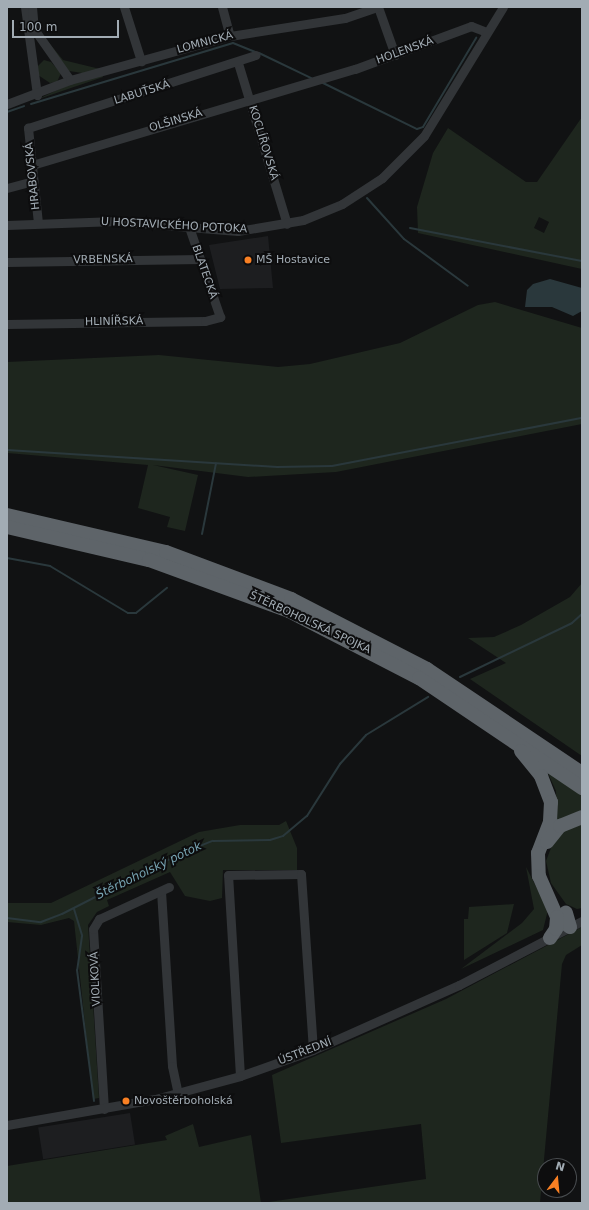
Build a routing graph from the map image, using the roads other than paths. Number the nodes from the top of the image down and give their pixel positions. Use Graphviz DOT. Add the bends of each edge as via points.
graph roads {
  1 [pos="25,7"];
  2 [pos="32,7"];
  3 [pos="124,7"];
  4 [pos="222,7"];
  5 [pos="377,7"];
  6 [pos="502,7"];
  7 [pos="488,32"];
  8 [pos="230,36"];
  9 [pos="256,55"];
  10 [pos="395,55"];
  11 [pos="141,61"];
  12 [pos="238,63"];
  13 [pos="321,77"];
  14 [pos="70,80"];
  15 [pos="37,94"];
  16 [pos="250,99"];
  17 [pos="7,104"];
  18 [pos="28,128"];
  19 [pos="32,165"];
  20 [pos="33,181"];
  21 [pos="7,188"];
  22 [pos="38,223"];
  23 [pos="287,224"];
  24 [pos="7,225"];
  25 [pos="189,227"];
  26 [pos="200,259"];
  27 [pos="7,262"];
  28 [pos="220,317"];
  29 [pos="7,324"];
  30 [pos="7,515"];
  31 [pos="7,527"];
  32 [pos="501,731"];
  33 [pos="578,769"];
  34 [pos="582,788"];
  35 [pos="582,817"];
  36 [pos="562,915"];
  37 [pos="578,923"];
  38 [pos="550,938"];
  39 [pos="313,1050"];
  40 [pos="240,1076"];
  41 [pos="178,1094"];
  42 [pos="104,1110"];
  43 [pos="7,1125"];
  1 -- 15 [label="street"];
  2 -- 14 [label="street" via="34,29"];
  3 -- 11 [label="street"];
  4 -- 8 [label="street"];
  5 -- 8 [label="street, LOMNICKÁ" via="345,18"];
  5 -- 10 [label="street, LOMNICKÁ"];
  6 -- 7 [label="street, U HOSTAVICKÉHO POTOKA"];
  7 -- 10 [label="street, HOLENSKÁ" via="471,26"];
  7 -- 23 [label="street, U HOSTAVICKÉHO POTOKA" via="424,136 400,163 342,204"];
  8 -- 11 [label="street, LOMNICKÁ"];
  9 -- 12 [label="street, LABUŤSKÁ"];
  10 -- 13 [label="street, HOLENSKÁ"];
  11 -- 14 [label="street, LOMNICKÁ"];
  12 -- 16 [label="street, KOCLÍŘOVSKÁ"];
  12 -- 18 [label="street, LABUŤSKÁ"];
  13 -- 16 [label="street, OLŠINSKÁ"];
  14 -- 15 [label="street, LOMNICKÁ"];
  15 -- 17 [label="street, LOMNICKÁ"];
  16 -- 19 [label="street, OLŠINSKÁ"];
  16 -- 23 [label="street, KOCLÍŘOVSKÁ"];
  18 -- 19 [label="street, HRABOVSKÁ"];
  19 -- 20 [label="street, HRABOVSKÁ"];
  20 -- 21 [label="street"];
  20 -- 22 [label="street, HRABOVSKÁ"];
  22 -- 24 [label="street, U HOSTAVICKÉHO POTOKA"];
  22 -- 25 [label="street, U HOSTAVICKÉHO POTOKA" via="116,221"];
  23 -- 25 [label="street, U HOSTAVICKÉHO POTOKA" via="238,231"];
  25 -- 26 [label="street, BLATECKÁ"];
  26 -- 27 [label="street, VRBENSKÁ"];
  26 -- 28 [label="street, BLATECKÁ"];
  28 -- 29 [label="street, HLINÍŘSKÁ" via="205,321"];
  30 -- 33 [label="highway, ŠTĚRBOHOLSKÁ SPOJKA" via="166,552 298,602 427,669"];
  31 -- 32 [label="highway, ŠTĚRBOHOLSKÁ SPOJKA" via="134,556 255,597 379,655"];
  32 -- 34 [label="highway, ŠTĚRBOHOLSKÁ SPOJKA"];
  32 -- 36 [label="highway" via="537,770 548,791 551,817 537,864"];
  35 -- 36 [label="highway" via="556,830 543,854 545,878"];
  36 -- 37 [label="highway"];
  36 -- 38 [label="highway"];
  37 -- 38 [label="street, ÚSTŘEDNÍ"];
  38 -- 39 [label="street, ÚSTŘEDNÍ" via="459,985"];
  39 -- 40 [label="street, ÚSTŘEDNÍ"];
  39 -- 40 [label="street" via="301,874 228,875"];
  40 -- 41 [label="street, ÚSTŘEDNÍ"];
  41 -- 42 [label="street, ÚSTŘEDNÍ"];
  41 -- 42 [label="street, VIOLKOVÁ" via="172,1066 165,889 99,919 93,929"];
  42 -- 43 [label="street, ÚSTŘEDNÍ"];
}
